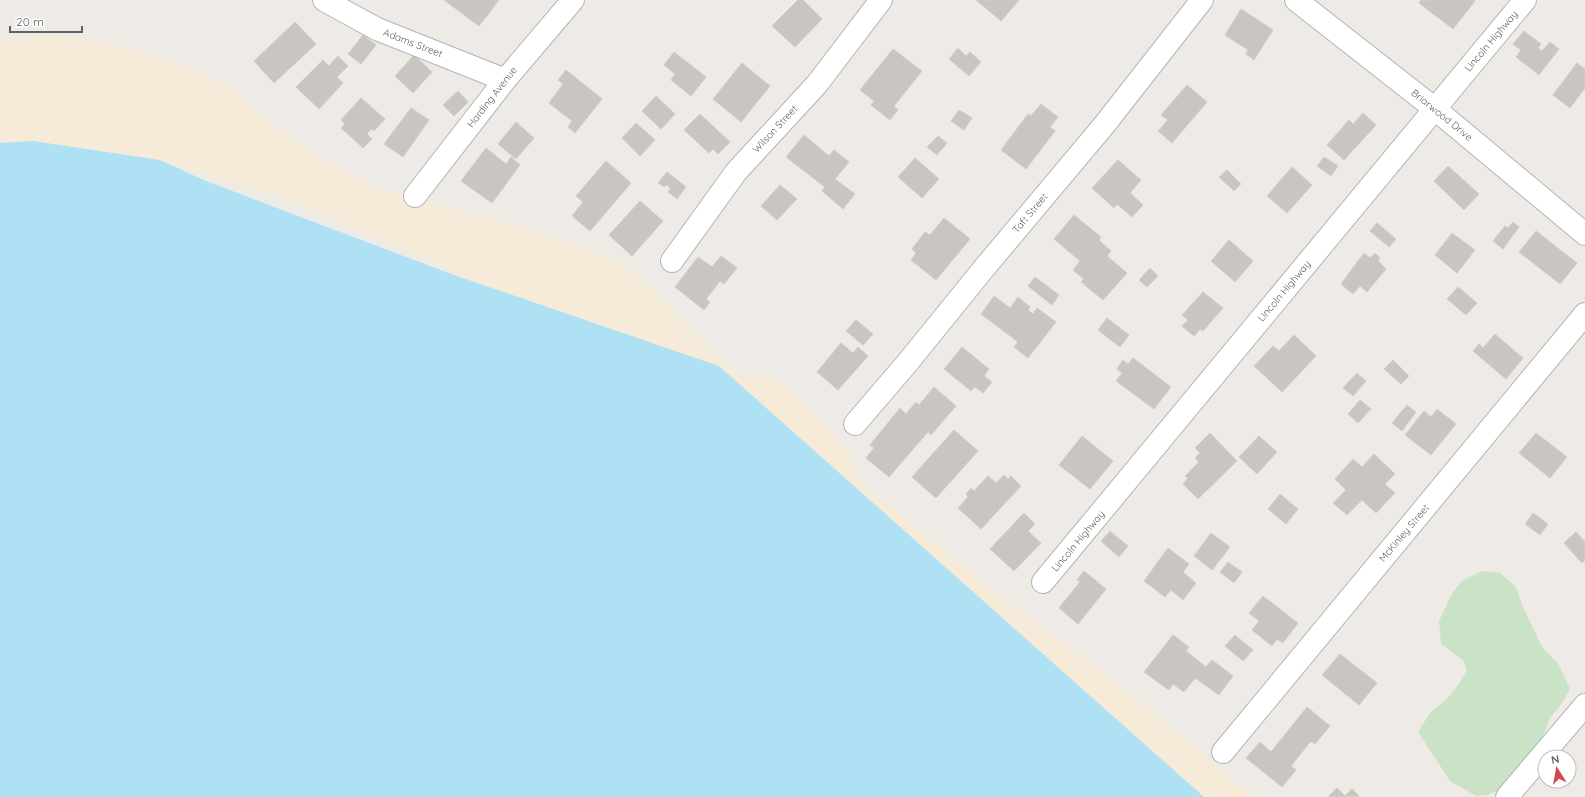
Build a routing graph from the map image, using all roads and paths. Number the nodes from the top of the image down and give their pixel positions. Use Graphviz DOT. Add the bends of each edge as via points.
graph roads {
  1 [pos="324,0"];
  2 [pos="573,0"];
  3 [pos="881,0"];
  4 [pos="1202,0"];
  5 [pos="1296,0"];
  6 [pos="1525,0"];
  7 [pos="505,80"];
  8 [pos="1435,109"];
  9 [pos="415,196"];
  10 [pos="1585,234"];
  11 [pos="672,261"];
  12 [pos="1585,314"];
  13 [pos="855,424"];
  14 [pos="1043,582"];
  15 [pos="1585,705"];
  16 [pos="1223,752"];
  17 [pos="1507,797"];
  1 -- 7 [label="street, Adams Street" via="377,29"];
  2 -- 7 [label="street, Harding Avenue"];
  3 -- 11 [label="street, Wilson Street" via="817,84 736,172"];
  4 -- 13 [label="street, Taft Street" via="1105,124"];
  5 -- 8 [label="street, Briarwood Drive"];
  6 -- 8 [label="street, Lincoln Highway"];
  7 -- 9 [label="street, Harding Avenue"];
  8 -- 10 [label="street, Briarwood Drive"];
  8 -- 14 [label="street, Lincoln Highway"];
  12 -- 16 [label="street, McKinley Street"];
  15 -- 17 [label="street"];
}
